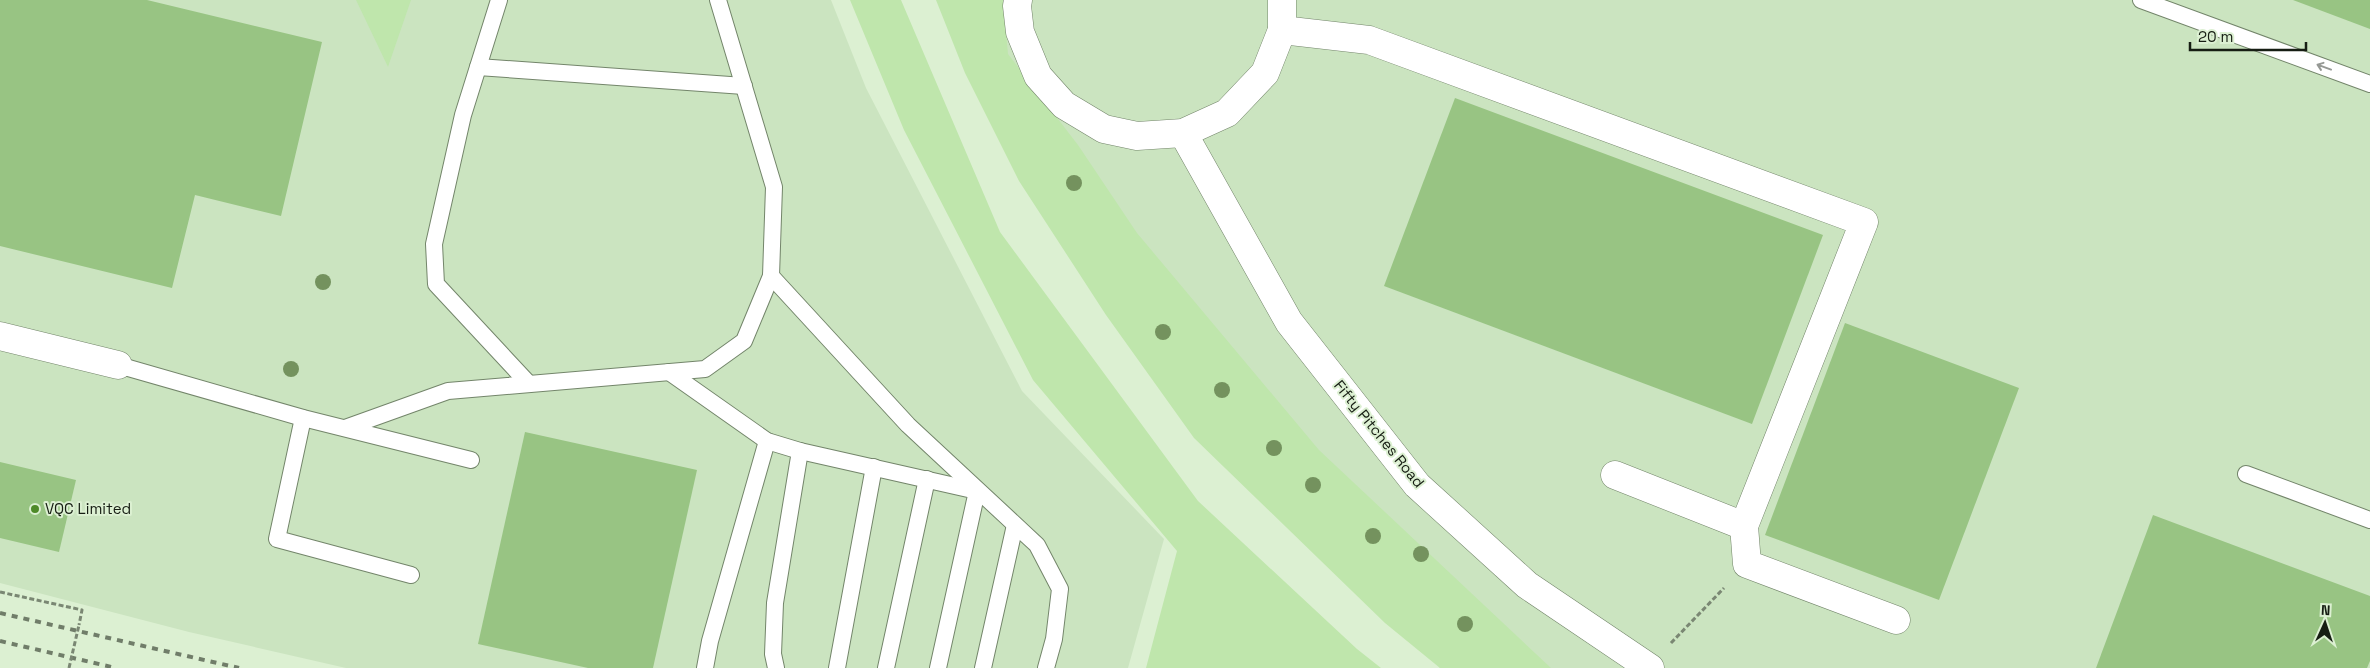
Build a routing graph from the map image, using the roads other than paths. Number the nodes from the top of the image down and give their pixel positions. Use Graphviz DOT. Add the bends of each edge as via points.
graph roads {
  1 [pos="500,0"];
  2 [pos="718,0"];
  3 [pos="1018,0"];
  4 [pos="1282,0"];
  5 [pos="2141,0"];
  6 [pos="1282,30"];
  7 [pos="478,67"];
  8 [pos="2370,84"];
  9 [pos="744,86"];
  10 [pos="1183,133"];
  11 [pos="771,276"];
  12 [pos="0,336"];
  13 [pos="118,365"];
  14 [pos="669,372"];
  15 [pos="530,384"];
  16 [pos="303,418"];
  17 [pos="345,428"];
  18 [pos="767,441"];
  19 [pos="800,451"];
  20 [pos="471,460"];
  21 [pos="874,466"];
  22 [pos="2246,474"];
  23 [pos="1615,475"];
  24 [pos="927,479"];
  25 [pos="976,491"];
  26 [pos="2370,520"];
  27 [pos="1015,525"];
  28 [pos="1744,526"];
  29 [pos="411,575"];
  30 [pos="1896,620"];
  31 [pos="705,668"];
  32 [pos="776,668"];
  33 [pos="837,668"];
  34 [pos="886,668"];
  35 [pos="938,668"];
  36 [pos="983,668"];
  37 [pos="1046,668"];
  38 [pos="1649,668"];
  1 -- 7 [label="lane"];
  2 -- 9 [label="lane"];
  3 -- 10 [label="street" via="1020,32 1038,76 1064,105 1104,129 1137,136"];
  4 -- 6 [label="street"];
  8 -- 5 [label="lane, one-way"];
  6 -- 10 [label="street" via="1265,73 1234,106 1227,113"];
  6 -- 28 [label="street" via="1369,40 1864,222"];
  7 -- 9 [label="lane"];
  7 -- 15 [label="lane" via="463,115 434,244 436,284"];
  9 -- 11 [label="lane" via="774,187"];
  10 -- 38 [label="street, Fifty Pitches Road" via="1289,322 1417,485 1527,585"];
  11 -- 14 [label="lane" via="744,341 705,368"];
  11 -- 25 [label="lane" via="908,425"];
  12 -- 13 [label="street"];
  13 -- 16 [label="lane"];
  14 -- 15 [label="lane"];
  14 -- 18 [label="lane"];
  15 -- 17 [label="lane" via="448,391"];
  16 -- 17 [label="lane"];
  16 -- 29 [label="lane" via="277,539"];
  17 -- 20 [label="lane"];
  18 -- 19 [label="lane"];
  18 -- 31 [label="lane"];
  19 -- 21 [label="lane"];
  19 -- 32 [label="lane" via="775,602 773,654"];
  21 -- 24 [label="lane"];
  21 -- 33 [label="lane"];
  22 -- 26 [label="lane"];
  23 -- 28 [label="street"];
  24 -- 25 [label="lane"];
  24 -- 34 [label="lane"];
  25 -- 27 [label="lane"];
  25 -- 35 [label="lane"];
  27 -- 36 [label="lane"];
  27 -- 37 [label="lane" via="1037,545 1060,589 1054,639"];
  28 -- 30 [label="street" via="1747,564"];
}
